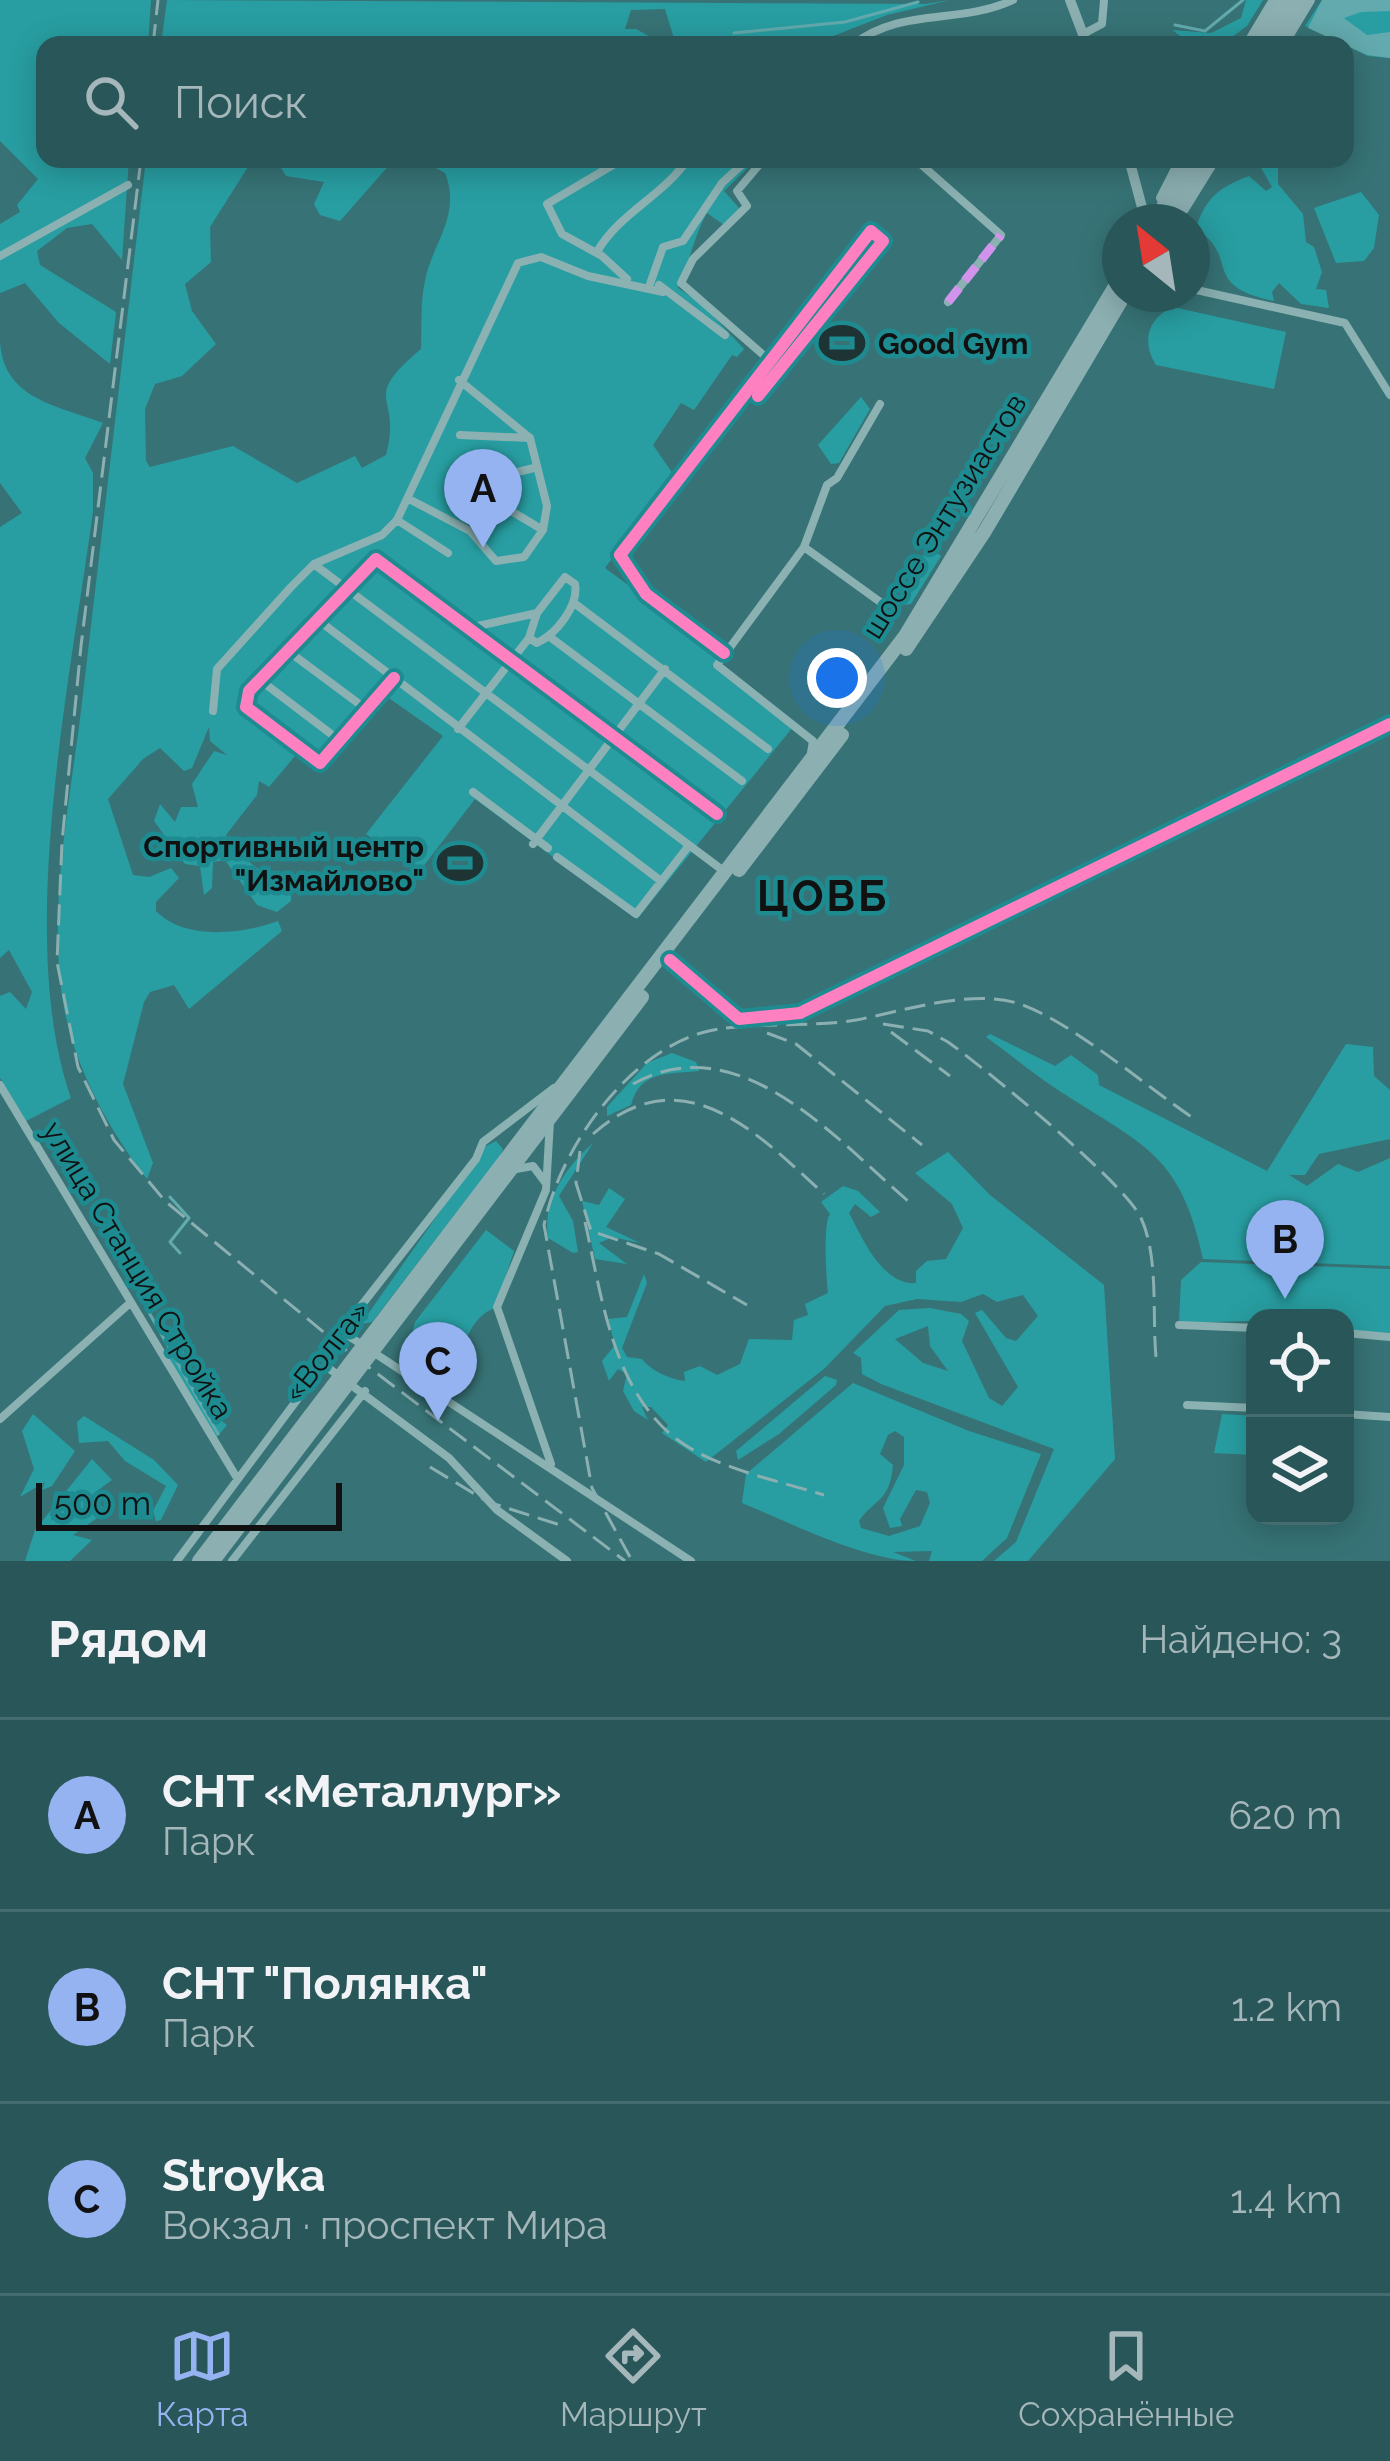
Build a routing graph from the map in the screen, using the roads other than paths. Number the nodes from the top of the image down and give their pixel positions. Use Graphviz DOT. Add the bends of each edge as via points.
graph roads {
  1 [pos="1013,0"];
  2 [pos="1070,0"];
  3 [pos="1104,0"];
  4 [pos="1289,2"];
  5 [pos="867,36"];
  6 [pos="1084,36"];
  7 [pos="1088,36"];
  8 [pos="1259,36"];
  9 [pos="1260,36"];
  10 [pos="1279,36"];
  11 [pos="1282,36"];
  12 [pos="1286,36"];
  13 [pos="608,168"];
  14 [pos="682,168"];
  15 [pos="738,168"];
  16 [pos="756,168"];
  17 [pos="925,168"];
  18 [pos="1131,168"];
  19 [pos="1133,168"];
  20 [pos="1176,168"];
  21 [pos="1185,168"];
  22 [pos="1205,168"];
  23 [pos="1170,179"];
  24 [pos="128,184"];
  25 [pos="1143,204"];
  26 [pos="1158,204"];
  27 [pos="1161,204"];
  28 [pos="1183,204"];
  29 [pos="597,253"];
  30 [pos="0,256"];
  31 [pos="650,284"];
  32 [pos="663,292"];
  33 [pos="1210,293"];
  34 [pos="948,302"];
  35 [pos="1104,312"];
  36 [pos="1111,312"];
  37 [pos="1100,323"];
  38 [pos="725,334"];
  39 [pos="769,359"];
  40 [pos="459,380"];
  41 [pos="1390,395"];
  42 [pos="758,397"];
  43 [pos="880,404"];
  44 [pos="460,435"];
  45 [pos="530,438"];
  46 [pos="534,468"];
  47 [pos="509,474"];
  48 [pos="474,489"];
  49 [pos="409,499"];
  50 [pos="397,520"];
  51 [pos="543,530"];
  52 [pos="804,547"];
  53 [pos="448,553"];
  54 [pos="314,564"];
  55 [pos="346,589"];
  56 [pos="574,603"];
  57 [pos="883,604"];
  58 [pos="537,613"];
  59 [pos="318,620"];
  60 [pos="469,628"];
  61 [pos="550,637"];
  62 [pos="529,638"];
  63 [pos="288,651"];
  64 [pos="724,652"];
  65 [pos="511,659"];
  66 [pos="665,669"];
  67 [pos="394,678"];
  68 [pos="260,680"];
  69 [pos="486,692"];
  70 [pos="639,703"];
  71 [pos="366,709"];
  72 [pos="213,711"];
  73 [pos="1390,724"];
  74 [pos="458,729"];
  75 [pos="614,736"];
  76 [pos="339,740"];
  77 [pos="768,749"];
  78 [pos="810,761"];
  79 [pos="587,770"];
  80 [pos="742,781"];
  81 [pos="473,792"];
  82 [pos="562,802"];
  83 [pos="717,814"];
  84 [pos="534,842"];
  85 [pos="548,848"];
  86 [pos="688,848"];
  87 [pos="556,857"];
  88 [pos="726,872"];
  89 [pos="661,881"];
  90 [pos="670,960"];
  91 [pos="569,1076"];
  92 [pos="0,1084"];
  93 [pos="551,1117"];
  94 [pos="495,1136"];
  95 [pos="502,1172"];
  96 [pos="546,1190"];
  97 [pos="130,1303"];
  98 [pos="1179,1325"];
  99 [pos="1246,1328"];
  100 [pos="1354,1335"];
  101 [pos="1390,1337"];
  102 [pos="365,1391"];
  103 [pos="331,1398"];
  104 [pos="1187,1406"];
  105 [pos="1246,1408"];
  106 [pos="1354,1415"];
  107 [pos="1390,1418"];
  108 [pos="0,1419"];
  109 [pos="541,1437"];
  110 [pos="531,1452"];
  111 [pos="552,1466"];
  112 [pos="237,1478"];
  113 [pos="177,1561"];
  114 [pos="199,1561"];
  115 [pos="213,1561"];
  116 [pos="232,1561"];
  117 [pos="567,1561"];
  118 [pos="691,1561"];
  1 -- 5 [label="street" via="979,14 887,23"];
  2 -- 6 [label="main road"];
  3 -- 7 [label="street" via="1102,24"];
  4 -- 8 [label="highway"];
  4 -- 11 [label="highway"];
  4 -- 12 [label="main road" via="1298,20"];
  9 -- 10 [label="main road" via="1277,25"];
  13 -- 29 [label="street" via="548,204 567,239"];
  14 -- 29 [label="street"];
  15 -- 31 [label="street" via="683,241 663,247"];
  16 -- 39 [label="street" via="737,191 747,206 693,259 681,283"];
  17 -- 34 [label="street" via="1001,236"];
  18 -- 25 [label="main road"];
  19 -- 23 [label="main road" via="1150,187"];
  20 -- 23 [label="main road"];
  21 -- 27 [label="highway"];
  22 -- 28 [label="highway"];
  23 -- 26 [label="main road"];
  24 -- 30 [label="street"];
  29 -- 31 [label="street" via="628,280"];
  31 -- 38 [label="street"];
  32 -- 40 [label="street" via="541,257 518,263"];
  33 -- 41 [label="street" via="1345,323"];
  35 -- 37 [label="highway, шоссе Энтузиастов"];
  36 -- 37 [label="highway, шоссе Энтузиастов"];
  37 -- 78 [label="highway, шоссе Энтузиастов" via="940,584"];
  37 -- 90 [label="highway, шоссе Энтузиастов" via="936,609"];
  39 -- 42 [label="street" via="871,231 884,241"];
  39 -- 64 [label="street" via="619,557 646,594"];
  40 -- 45 [label="street"];
  40 -- 49 [label="street"];
  43 -- 52 [label="street" via="827,485"];
  44 -- 45 [label="street"];
  45 -- 46 [label="street"];
  46 -- 47 [label="street"];
  46 -- 51 [label="street" via="547,506"];
  48 -- 51 [label="street"];
  49 -- 50 [label="street"];
  49 -- 51 [label="street" via="470,531 496,561 524,557"];
  50 -- 53 [label="street"];
  50 -- 54 [label="street" via="382,535"];
  52 -- 57 [label="street"];
  52 -- 64 [label="street"];
  54 -- 55 [label="street"];
  54 -- 72 [label="street" via="217,669"];
  55 -- 59 [label="street"];
  55 -- 60 [label="street" via="376,559"];
  55 -- 69 [label="street"];
  56 -- 58 [label="street" via="578,591 565,577"];
  56 -- 61 [label="street"];
  56 -- 66 [label="street"];
  58 -- 60 [label="street"];
  58 -- 62 [label="street"];
  59 -- 63 [label="street"];
  59 -- 67 [label="street"];
  60 -- 65 [label="street"];
  61 -- 62 [label="street"];
  61 -- 70 [label="street"];
  62 -- 65 [label="street"];
  63 -- 68 [label="street"];
  63 -- 71 [label="street"];
  64 -- 78 [label="street" via="717,665 813,741"];
  65 -- 69 [label="street"];
  65 -- 75 [label="street"];
  66 -- 70 [label="street"];
  66 -- 77 [label="street"];
  67 -- 71 [label="street"];
  67 -- 74 [label="street"];
  68 -- 76 [label="street"];
  68 -- 76 [label="street" via="245,698 252,715 320,763"];
  69 -- 74 [label="street"];
  69 -- 79 [label="street"];
  70 -- 75 [label="street"];
  70 -- 80 [label="street"];
  71 -- 76 [label="street"];
  73 -- 90 [label="street" via="800,1012 739,1019"];
  74 -- 82 [label="street"];
  75 -- 79 [label="street"];
  75 -- 83 [label="street"];
  78 -- 88 [label="highway, шоссе Энтузиастов"];
  79 -- 82 [label="street"];
  79 -- 86 [label="street"];
  81 -- 84 [label="street"];
  82 -- 84 [label="street"];
  82 -- 89 [label="street"];
  84 -- 85 [label="street"];
  86 -- 88 [label="street"];
  86 -- 89 [label="street"];
  87 -- 89 [label="street" via="636,914"];
  88 -- 91 [label="highway, шоссе Энтузиастов"];
  90 -- 93 [label="highway, шоссе Энтузиастов"];
  91 -- 94 [label="street"];
  91 -- 95 [label="highway, шоссе Энтузиастов"];
  92 -- 97 [label="street, улица Станция Стройка"];
  93 -- 95 [label="highway, шоссе Энтузиастов"];
  93 -- 96 [label="street"];
  94 -- 95 [label="street" via="506,1145"];
  94 -- 110 [label="street" via="350,1319 347,1335"];
  95 -- 96 [label="street" via="533,1166"];
  95 -- 103 [label="highway, «Волга»"];
  96 -- 109 [label="street" via="497,1306"];
  97 -- 108 [label="street"];
  97 -- 112 [label="street, улица Станция Стройка"];
  98 -- 99 [label="street"];
  100 -- 101 [label="street"];
  102 -- 112 [label="street" via="337,1369 321,1369"];
  102 -- 116 [label="street"];
  102 -- 117 [label="street" via="449,1458 496,1510"];
  103 -- 114 [label="highway, «Волга»"];
  103 -- 115 [label="highway, «Волга»"];
  104 -- 105 [label="street"];
  106 -- 107 [label="street"];
  109 -- 110 [label="street"];
  109 -- 111 [label="street"];
  110 -- 111 [label="street"];
  111 -- 118 [label="street"];
  112 -- 113 [label="street"];
}
